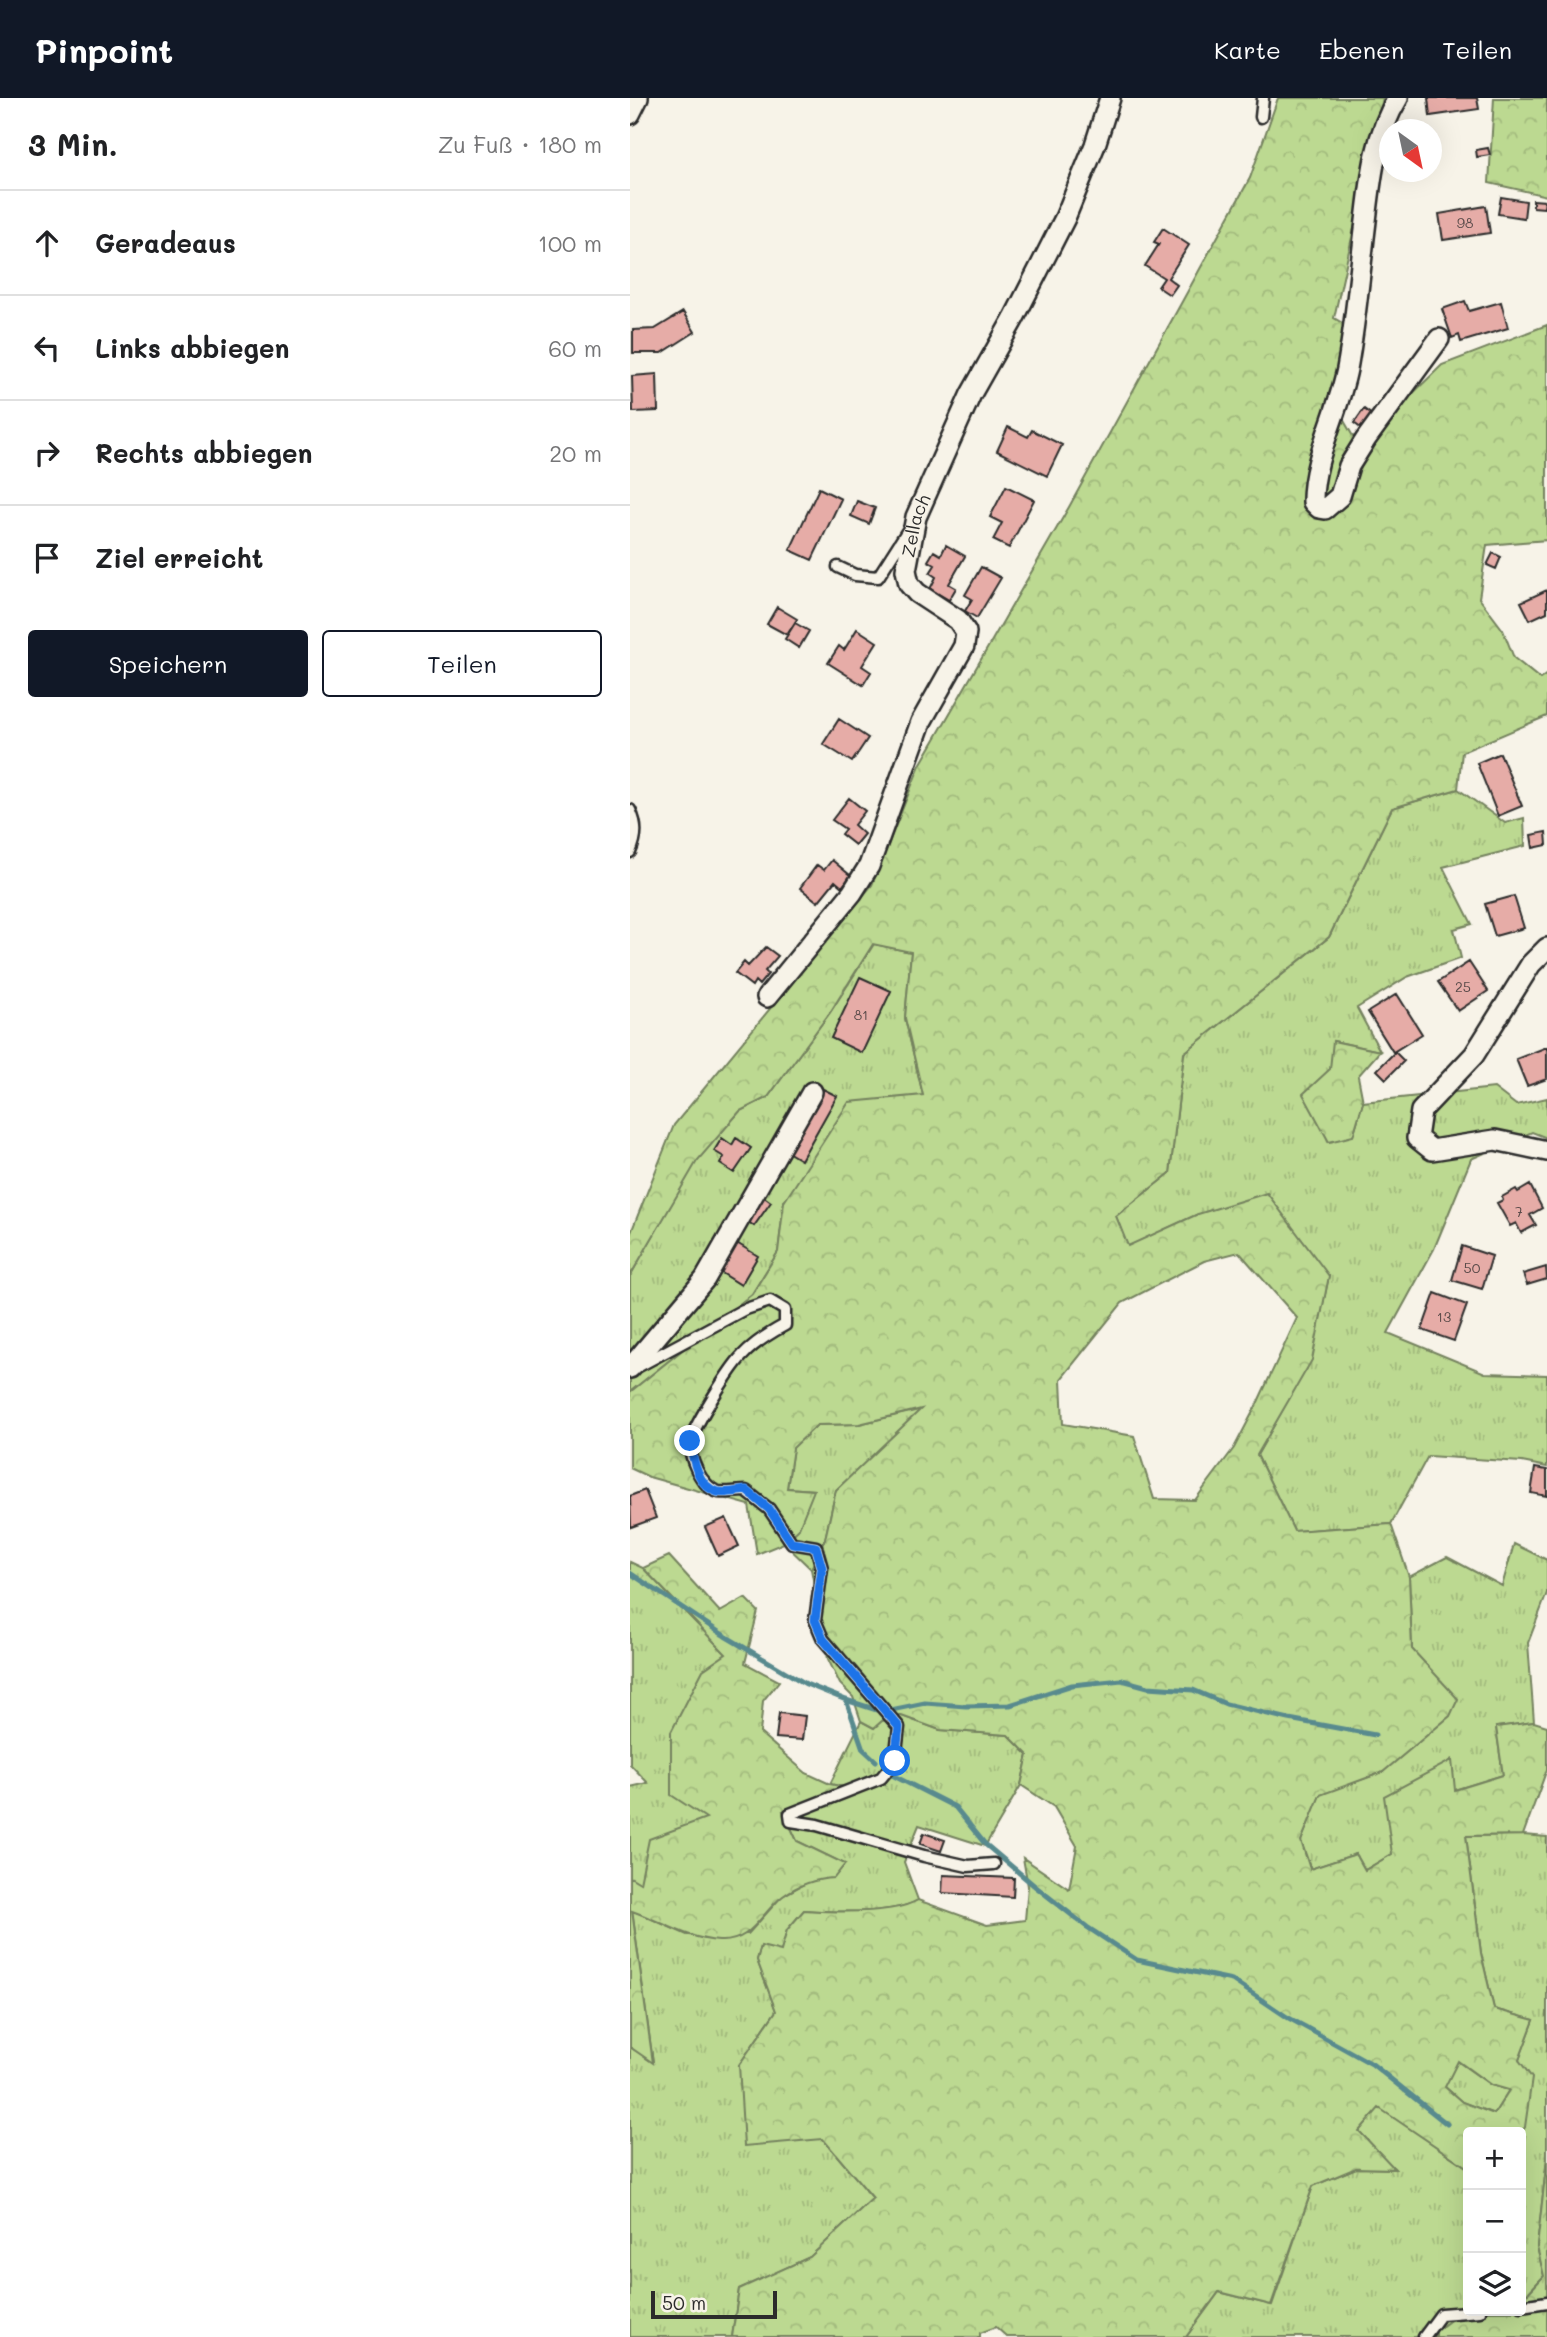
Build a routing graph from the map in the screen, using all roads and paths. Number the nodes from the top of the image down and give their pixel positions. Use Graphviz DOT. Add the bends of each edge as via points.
graph roads {
  1 [pos="638,98"];
  2 [pos="1110,98"];
  3 [pos="1263,98"];
  4 [pos="1398,98"];
  5 [pos="630,114"];
  6 [pos="1261,117"];
  7 [pos="1440,339"];
  8 [pos="916,517"];
  9 [pos="838,567"];
  10 [pos="630,810"];
  11 [pos="630,852"];
  12 [pos="1547,948"];
  13 [pos="767,997"];
  14 [pos="812,1093"];
  15 [pos="1547,1151"];
  16 [pos="630,1369"];
  17 [pos="995,1864"];
  18 [pos="1547,2302"];
  19 [pos="1526,2305"];
  20 [pos="1463,2312"];
  21 [pos="1424,2337"];
  1 -- 5 [label="street"];
  2 -- 8 [label="street, Zellach" via="1065,218 971,394"];
  3 -- 6 [label="lane"];
  4 -- 7 [label="street" via="1382,128 1375,160 1347,370 1317,470 1313,502 1319,508 1325,509 1340,496 1349,466 1366,439"];
  8 -- 9 [label="lane" via="878,577 855,575"];
  8 -- 13 [label="street, Zellach" via="906,570 909,584 958,620 966,632 964,646 921,722 869,866"];
  10 -- 11 [label="lane" via="636,827"];
  12 -- 15 [label="street" via="1531,964 1474,1055 1421,1111 1417,1138 1432,1150 1496,1140"];
  14 -- 16 [label="street" via="705,1279"];
  16 -- 17 [label="lane" via="743,1310 770,1301 785,1310 785,1325 741,1357 716,1394 690,1441 692,1456 702,1483 717,1492 746,1490 769,1509 792,1543 816,1547 822,1568 815,1620 823,1639 899,1727 895,1761 881,1778 790,1814 792,1822 968,1866"];
  18 -- 19 [label="lane"];
  20 -- 21 [label="lane" via="1441,2314"];
}
